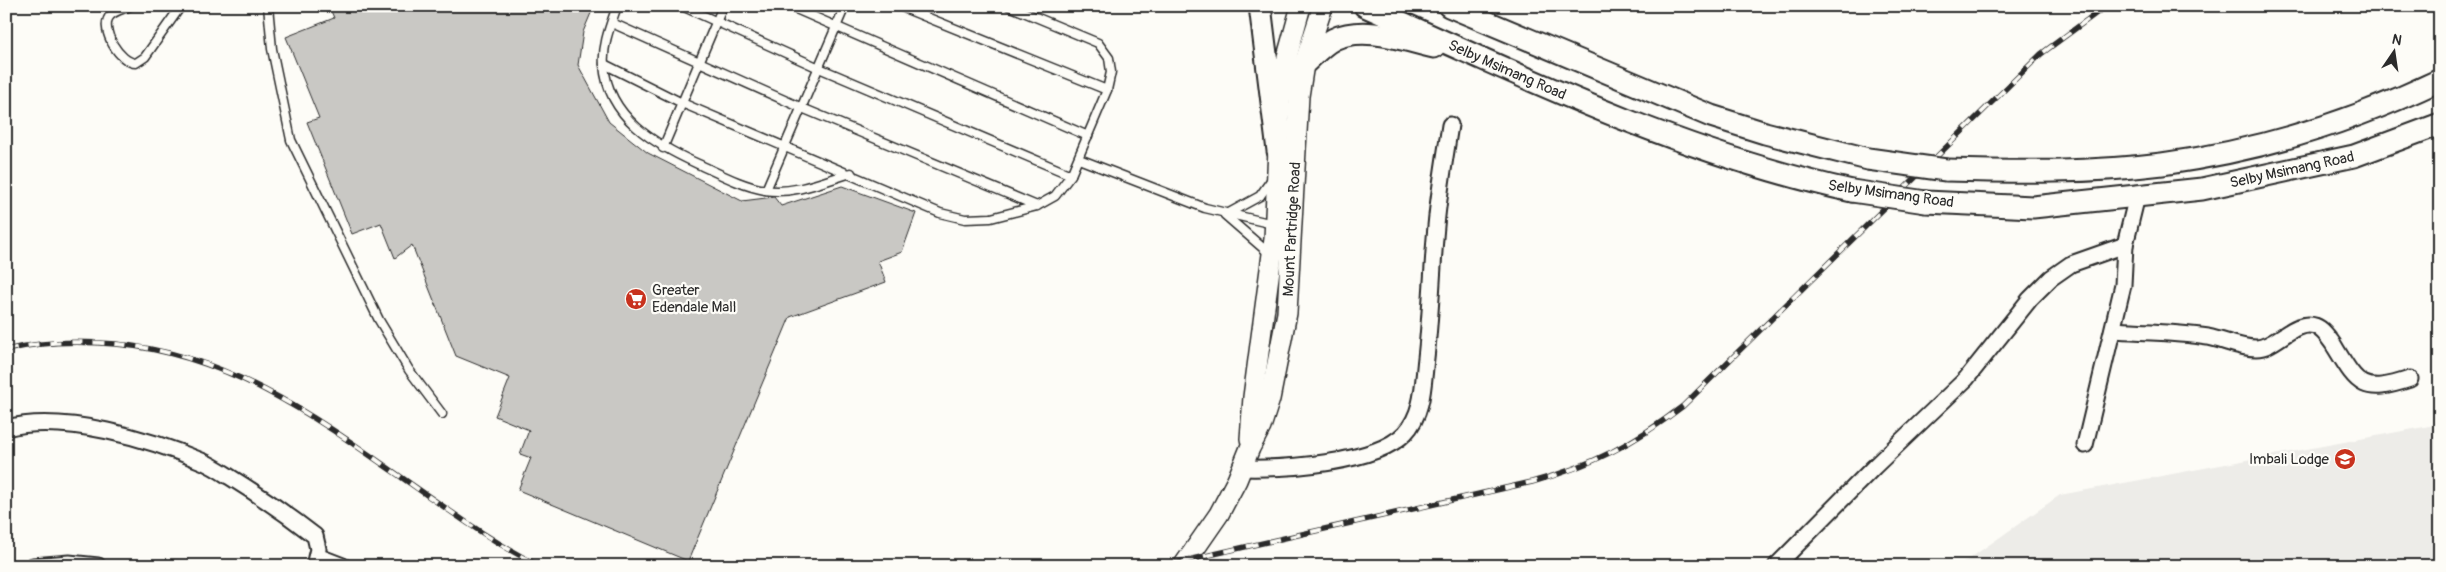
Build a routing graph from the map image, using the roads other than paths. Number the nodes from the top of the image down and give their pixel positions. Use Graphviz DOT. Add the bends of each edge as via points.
graph roads {
  1 [pos="130,6"];
  2 [pos="181,6"];
  3 [pos="268,6"];
  4 [pos="618,6"];
  5 [pos="682,6"];
  6 [pos="723,6"];
  7 [pos="789,6"];
  8 [pos="845,6"];
  9 [pos="899,6"];
  10 [pos="1009,6"];
  11 [pos="1260,6"];
  12 [pos="1301,6"];
  13 [pos="1323,6"];
  14 [pos="1366,6"];
  15 [pos="1449,6"];
  16 [pos="716,22"];
  17 [pos="612,23"];
  18 [pos="836,27"];
  19 [pos="1478,56"];
  20 [pos="699,63"];
  21 [pos="604,64"];
  22 [pos="1304,64"];
  23 [pos="819,68"];
  24 [pos="2440,80"];
  25 [pos="1106,90"];
  26 [pos="682,103"];
  27 [pos="802,108"];
  28 [pos="2440,124"];
  29 [pos="1450,125"];
  30 [pos="1088,136"];
  31 [pos="663,148"];
  32 [pos="785,148"];
  33 [pos="1079,159"];
  34 [pos="1277,161"];
  35 [pos="851,173"];
  36 [pos="1071,175"];
  37 [pos="766,190"];
  38 [pos="2137,196"];
  39 [pos="1037,206"];
  40 [pos="1224,213"];
  41 [pos="1284,225"];
  42 [pos="2125,244"];
  43 [pos="1272,257"];
  44 [pos="2113,330"];
  45 [pos="2410,379"];
  46 [pos="442,414"];
  47 [pos="6,428"];
  48 [pos="2085,445"];
  49 [pos="1250,448"];
  50 [pos="1242,468"];
  51 [pos="315,561"];
  52 [pos="33,566"];
  53 [pos="98,566"];
  54 [pos="343,566"];
  55 [pos="1183,566"];
  56 [pos="1776,566"];
  1 -- 2 [label="lane" via="108,17 107,24 116,51 124,60 136,63 145,58"];
  3 -- 46 [label="lane" via="272,49 291,140 379,320 409,370"];
  4 -- 17 [label="lane"];
  5 -- 16 [label="lane"];
  6 -- 16 [label="lane"];
  7 -- 18 [label="lane"];
  8 -- 18 [label="lane"];
  9 -- 25 [label="lane"];
  10 -- 25 [label="lane" via="1098,43 1109,58"];
  11 -- 34 [label="main road"];
  12 -- 34 [label="street, Mount Partridge Road" via="1287,57"];
  13 -- 22 [label="street, Mount Partridge Road"];
  14 -- 19 [label="main road, Selby Msimang Road"];
  15 -- 24 [label="main road, Selby Msimang Road, bridge" via="1711,116 1868,159 1946,170 2086,170 2161,164 2233,152 2329,126"];
  16 -- 20 [label="lane"];
  16 -- 23 [label="lane"];
  17 -- 20 [label="lane"];
  17 -- 21 [label="lane"];
  18 -- 23 [label="lane"];
  18 -- 30 [label="lane"];
  19 -- 22 [label="main road" via="1382,35 1362,34 1336,38"];
  19 -- 38 [label="main road, Selby Msimang Road, bridge" via="1641,125 1719,154 1795,178 1852,191 1926,202 2033,207"];
  20 -- 26 [label="lane"];
  20 -- 27 [label="lane"];
  21 -- 26 [label="lane"];
  21 -- 31 [label="lane" via="611,94 623,114"];
  22 -- 41 [label="street, Mount Partridge Road"];
  23 -- 27 [label="lane"];
  23 -- 36 [label="lane"];
  25 -- 30 [label="lane"];
  26 -- 31 [label="lane"];
  26 -- 32 [label="lane"];
  27 -- 32 [label="lane"];
  27 -- 39 [label="lane"];
  28 -- 38 [label="main road, Selby Msimang Road" via="2354,156 2202,188"];
  29 -- 50 [label="street" via="1436,227 1424,384 1421,400 1405,433 1376,450 1349,458 1282,469"];
  30 -- 33 [label="lane"];
  31 -- 37 [label="lane"];
  32 -- 35 [label="lane"];
  32 -- 37 [label="lane"];
  33 -- 36 [label="lane"];
  33 -- 40 [label="lane"];
  34 -- 40 [label="lane" via="1260,196"];
  34 -- 41 [label="street, Mount Partridge Road"];
  35 -- 37 [label="lane" via="800,188"];
  35 -- 39 [label="lane" via="940,213 965,219 991,218"];
  36 -- 39 [label="lane" via="1055,196"];
  38 -- 42 [label="street"];
  40 -- 41 [label="lane"];
  40 -- 43 [label="lane"];
  41 -- 43 [label="street, Mount Partridge Road"];
  41 -- 49 [label="street, Mount Partridge Road" via="1287,313 1262,427"];
  42 -- 44 [label="street" via="2123,285"];
  42 -- 56 [label="street" via="2071,264 2051,278 2030,298 1966,379 1874,466"];
  43 -- 49 [label="street, Mount Partridge Road" via="1253,397"];
  44 -- 45 [label="street" via="2197,336 2254,348 2267,345 2298,328 2315,326 2328,336 2355,376 2366,385 2386,387"];
  44 -- 48 [label="street"];
  47 -- 51 [label="street" via="55,424 95,430 142,440 205,462 315,536"];
  49 -- 50 [label="street, Mount Partridge Road"];
  50 -- 55 [label="street, Mount Partridge Road" via="1219,514"];
  51 -- 54 [label="street"];
  52 -- 53 [label="street" via="70,562"];
}
